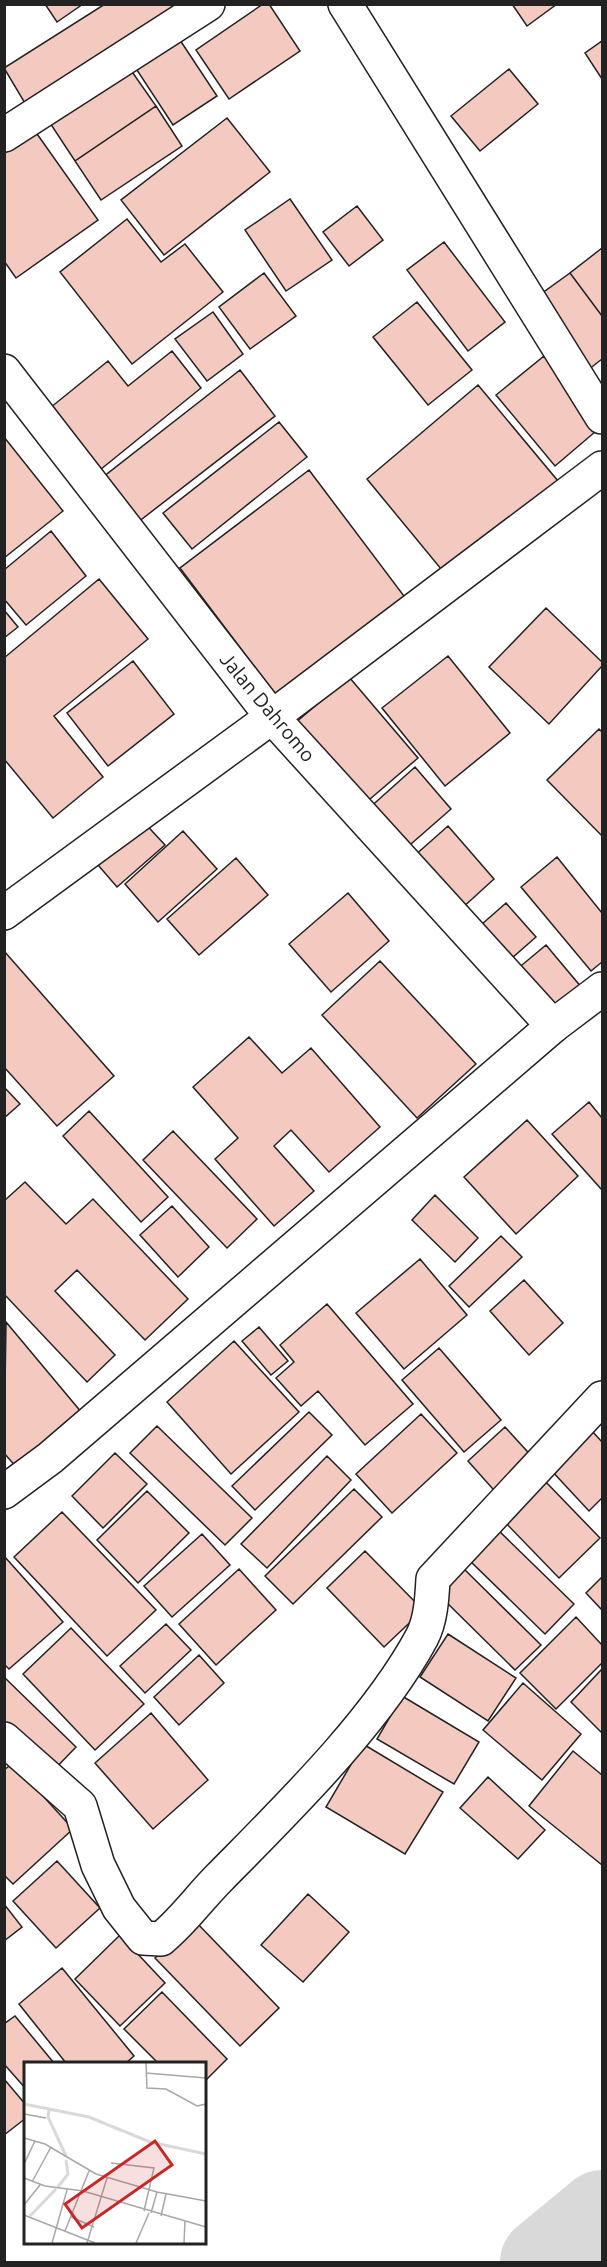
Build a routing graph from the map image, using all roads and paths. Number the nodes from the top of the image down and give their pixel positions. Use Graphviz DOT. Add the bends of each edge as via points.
graph roads {
  1 [pos="208,4"];
  2 [pos="345,4"];
  3 [pos="4,135"];
  4 [pos="4,371"];
  5 [pos="603,417"];
  6 [pos="603,468"];
  7 [pos="272,717"];
  8 [pos="4,913"];
  9 [pos="603,989"];
  10 [pos="553,1026"];
  11 [pos="603,1398"];
  12 [pos="4,1492"];
  13 [pos="4,1738"];
  1 -- 3 [label="street"];
  2 -- 5 [label="street"];
  4 -- 7 [label="street, Jalan Dahromo"];
  6 -- 7 [label="street"];
  7 -- 8 [label="street"];
  7 -- 10 [label="street, Jalan Dahromo"];
  9 -- 10 [label="street"];
  10 -- 12 [label="street" via="50,1458"];
  11 -- 13 [label="street" via="433,1579 423,1634 384,1697 184,1920 161,1939 143,1938 119,1908 98,1865 80,1806"];
}
